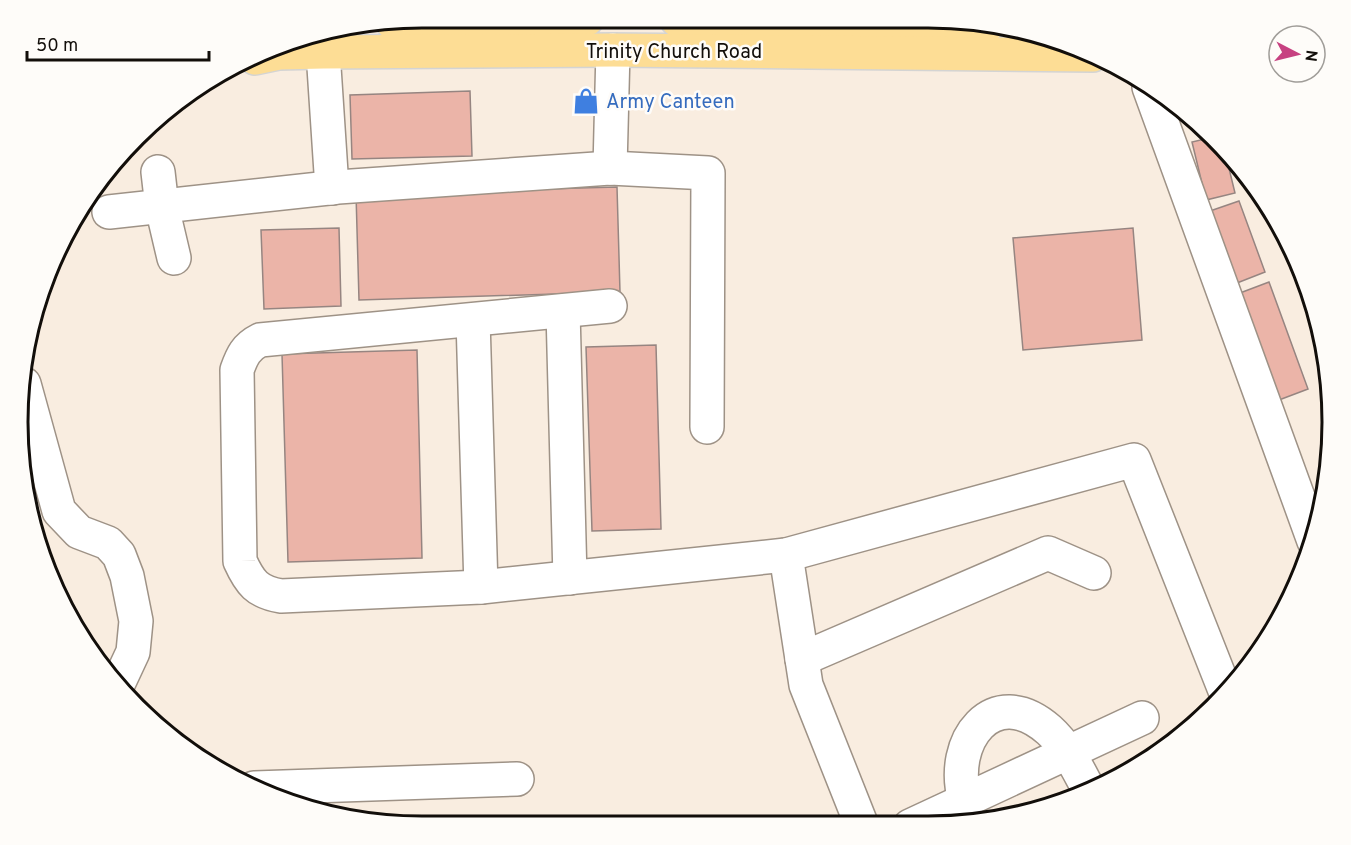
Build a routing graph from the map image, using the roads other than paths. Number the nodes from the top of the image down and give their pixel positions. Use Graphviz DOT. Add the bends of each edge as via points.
graph roads {
  1 [pos="613,50"];
  2 [pos="322,52"];
  3 [pos="286,53"];
  4 [pos="1070,55"];
  5 [pos="1154,100"];
  6 [pos="610,168"];
  7 [pos="158,172"];
  8 [pos="332,188"];
  9 [pos="162,207"];
  10 [pos="109,212"];
  11 [pos="174,258"];
  12 [pos="610,306"];
  13 [pos="562,311"];
  14 [pos="473,320"];
  15 [pos="29,401"];
  16 [pos="707,427"];
  17 [pos="1308,526"];
  18 [pos="786,555"];
  19 [pos="1094,573"];
  20 [pos="570,578"];
  21 [pos="481,587"];
  22 [pos="802,659"];
  23 [pos="122,676"];
  24 [pos="1223,684"];
  25 [pos="1142,718"];
  26 [pos="1069,752"];
  27 [pos="517,779"];
  28 [pos="1086,784"];
  29 [pos="273,787"];
  30 [pos="965,800"];
  31 [pos="858,816"];
  32 [pos="931,816"];
  1 -- 2 [label="main road, Trinity Church Road"];
  1 -- 4 [label="main road, Trinity Church Road"];
  1 -- 6 [label="lane"];
  2 -- 3 [label="main road, Trinity Church Road"];
  2 -- 8 [label="lane"];
  5 -- 17 [label="lane"];
  6 -- 8 [label="lane"];
  6 -- 16 [label="lane" via="708,173"];
  7 -- 9 [label="lane"];
  8 -- 9 [label="lane"];
  9 -- 10 [label="lane"];
  9 -- 11 [label="lane"];
  12 -- 13 [label="lane"];
  13 -- 14 [label="lane"];
  13 -- 20 [label="lane"];
  14 -- 21 [label="lane"];
  14 -- 21 [label="lane" via="260,340 250,345 237,370 240,561 246,575 260,590 281,596"];
  15 -- 23 [label="lane" via="59,511 79,532 108,543 119,555 127,576 136,621 133,652"];
  18 -- 20 [label="lane"];
  18 -- 22 [label="lane"];
  18 -- 24 [label="lane" via="1134,460"];
  19 -- 22 [label="lane" via="1048,553"];
  20 -- 21 [label="lane"];
  22 -- 31 [label="lane" via="806,685"];
  25 -- 26 [label="lane"];
  26 -- 28 [label="lane"];
  26 -- 30 [label="lane"];
  26 -- 30 [label="lane" via="1048,729 1019,713 1006,712 985,720 968,739 963,758 961,786"];
  27 -- 29 [label="lane"];
  30 -- 32 [label="lane"];
}
